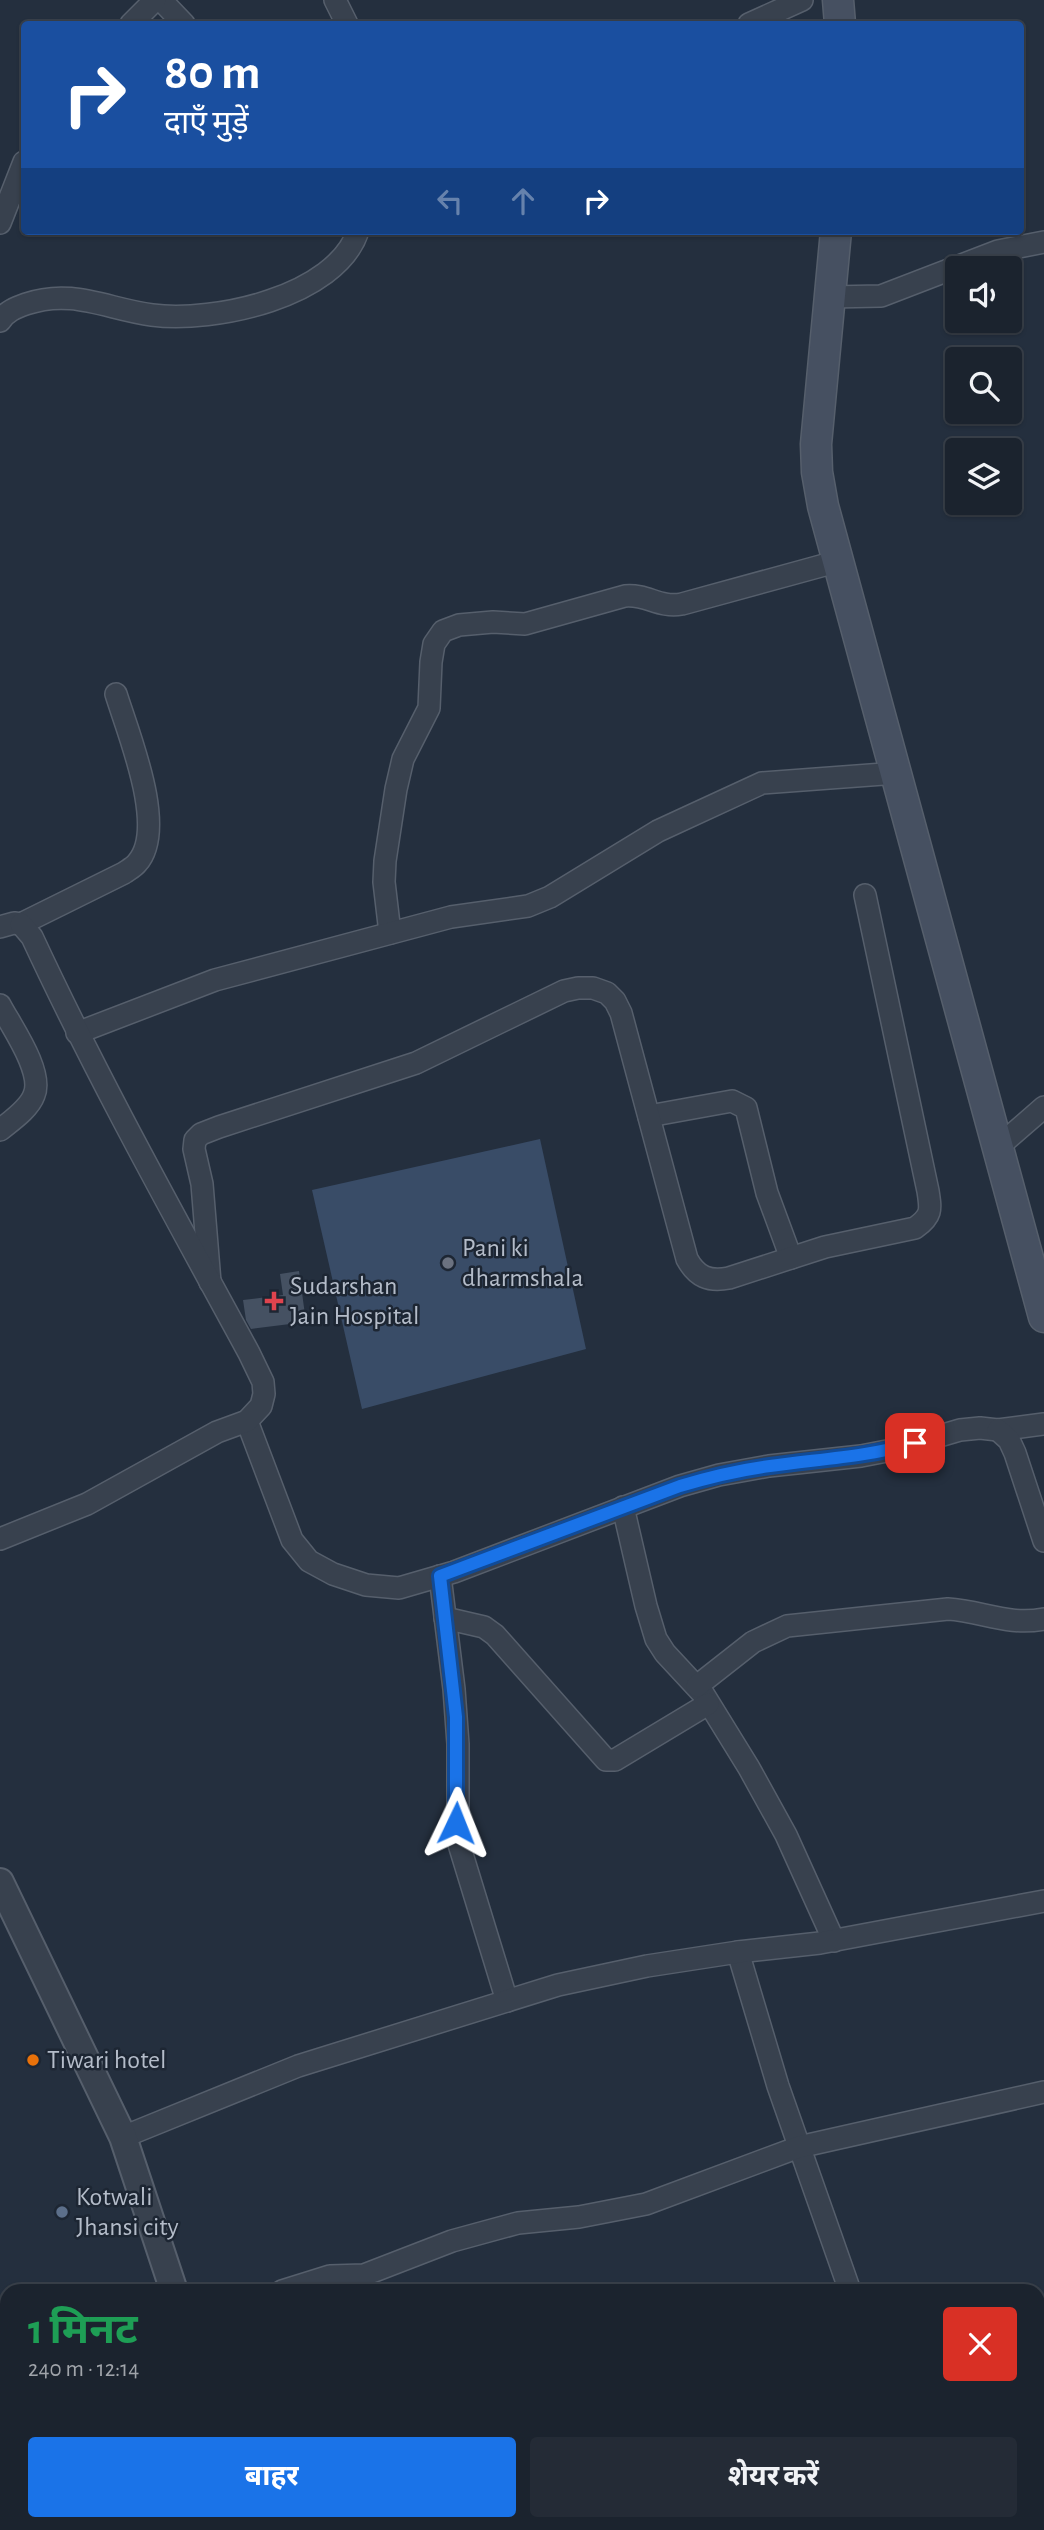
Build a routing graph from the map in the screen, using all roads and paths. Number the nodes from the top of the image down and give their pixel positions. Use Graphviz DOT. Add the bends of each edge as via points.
graph roads {
  1 [pos="155,0"];
  2 [pos="161,0"];
  3 [pos="335,0"];
  4 [pos="802,0"];
  5 [pos="838,0"];
  6 [pos="134,21"];
  7 [pos="181,21"];
  8 [pos="346,21"];
  9 [pos="756,21"];
  10 [pos="840,21"];
  11 [pos="21,170"];
  12 [pos="0,223"];
  13 [pos="356,235"];
  14 [pos="836,235"];
  15 [pos="1044,242"];
  16 [pos="830,297"];
  17 [pos="0,320"];
  18 [pos="839,561"];
  19 [pos="116,694"];
  20 [pos="897,773"];
  21 [pos="865,895"];
  22 [pos="10,926"];
  23 [pos="390,933"];
  24 [pos="0,1005"];
  25 [pos="77,1033"];
  26 [pos="1044,1107"];
  27 [pos="649,1116"];
  28 [pos="0,1130"];
  29 [pos="998,1147"];
  30 [pos="791,1258"];
  31 [pos="211,1282"];
  32 [pos="1044,1317"];
  33 [pos="247,1421"];
  34 [pos="1044,1424"];
  35 [pos="998,1430"];
  36 [pos="623,1507"];
  37 [pos="0,1539"];
  38 [pos="1044,1541"];
  39 [pos="440,1576"];
  40 [pos="445,1618"];
  41 [pos="1044,1619"];
  42 [pos="696,1686"];
  43 [pos="708,1704"];
  44 [pos="0,1882"];
  45 [pos="1044,1901"];
  46 [pos="834,1941"];
  47 [pos="738,1952"];
  48 [pos="508,2001"];
  49 [pos="1044,2092"];
  50 [pos="123,2137"];
  51 [pos="799,2147"];
  52 [pos="172,2284"];
  53 [pos="304,2284"];
  54 [pos="848,2284"];
  1 -- 6 [label="street"];
  2 -- 7 [label="street"];
  3 -- 8 [label="street"];
  4 -- 9 [label="street"];
  5 -- 10 [label="main road"];
  11 -- 12 [label="street"];
  13 -- 17 [label="street" via="337,265 319,278 255,304 192,316 152,315 58,296 24,304"];
  14 -- 16 [label="main road"];
  15 -- 16 [label="street" via="998,251 881,296"];
  16 -- 18 [label="main road" via="816,444 823,506"];
  18 -- 20 [label="main road"];
  18 -- 23 [label="street" via="682,604 668,606 625,596 525,624 459,625 443,631 434,645 429,708 403,759 396,789 384,882"];
  19 -- 22 [label="street" via="147,799 145,848 138,863 124,873"];
  20 -- 23 [label="street" via="762,783 658,831 539,901"];
  20 -- 29 [label="main road"];
  21 -- 30 [label="street" via="930,1209 926,1220 915,1228 841,1242"];
  22 -- 25 [label="street" via="32,937"];
  23 -- 25 [label="street" via="199,986"];
  24 -- 28 [label="street" via="28,1056 36,1083 30,1104"];
  25 -- 31 [label="street"];
  26 -- 29 [label="street"];
  27 -- 30 [label="street" via="732,1101 746,1108 767,1193"];
  27 -- 30 [label="street" via="693,1269 716,1281"];
  27 -- 31 [label="street" via="615,1001 593,988 564,991 416,1063 201,1134 194,1149"];
  29 -- 32 [label="main road"];
  31 -- 33 [label="street" via="263,1382 261,1406"];
  33 -- 37 [label="street" via="217,1432 87,1504"];
  33 -- 39 [label="street" via="292,1540 309,1561 366,1585 399,1588"];
  34 -- 35 [label="street"];
  35 -- 36 [label="street" via="960,1430 892,1450 719,1475"];
  35 -- 38 [label="street" via="1015,1453"];
  36 -- 39 [label="street"];
  36 -- 42 [label="street" via="656,1639"];
  39 -- 40 [label="street"];
  40 -- 43 [label="street" via="484,1627 495,1635 606,1760 615,1760"];
  40 -- 48 [label="street" via="458,1744 458,1841"];
  41 -- 42 [label="street" via="1012,1621 948,1609 787,1626 753,1642"];
  42 -- 43 [label="street"];
  43 -- 46 [label="street" via="786,1835"];
  44 -- 50 [label="street"];
  45 -- 46 [label="street"];
  46 -- 47 [label="street"];
  47 -- 48 [label="street" via="558,1985"];
  47 -- 51 [label="street"];
  48 -- 50 [label="street" via="298,2066"];
  49 -- 51 [label="street"];
  50 -- 52 [label="street"];
  51 -- 53 [label="street" via="646,2204 505,2226 364,2275 330,2276"];
  51 -- 54 [label="street"];
}
